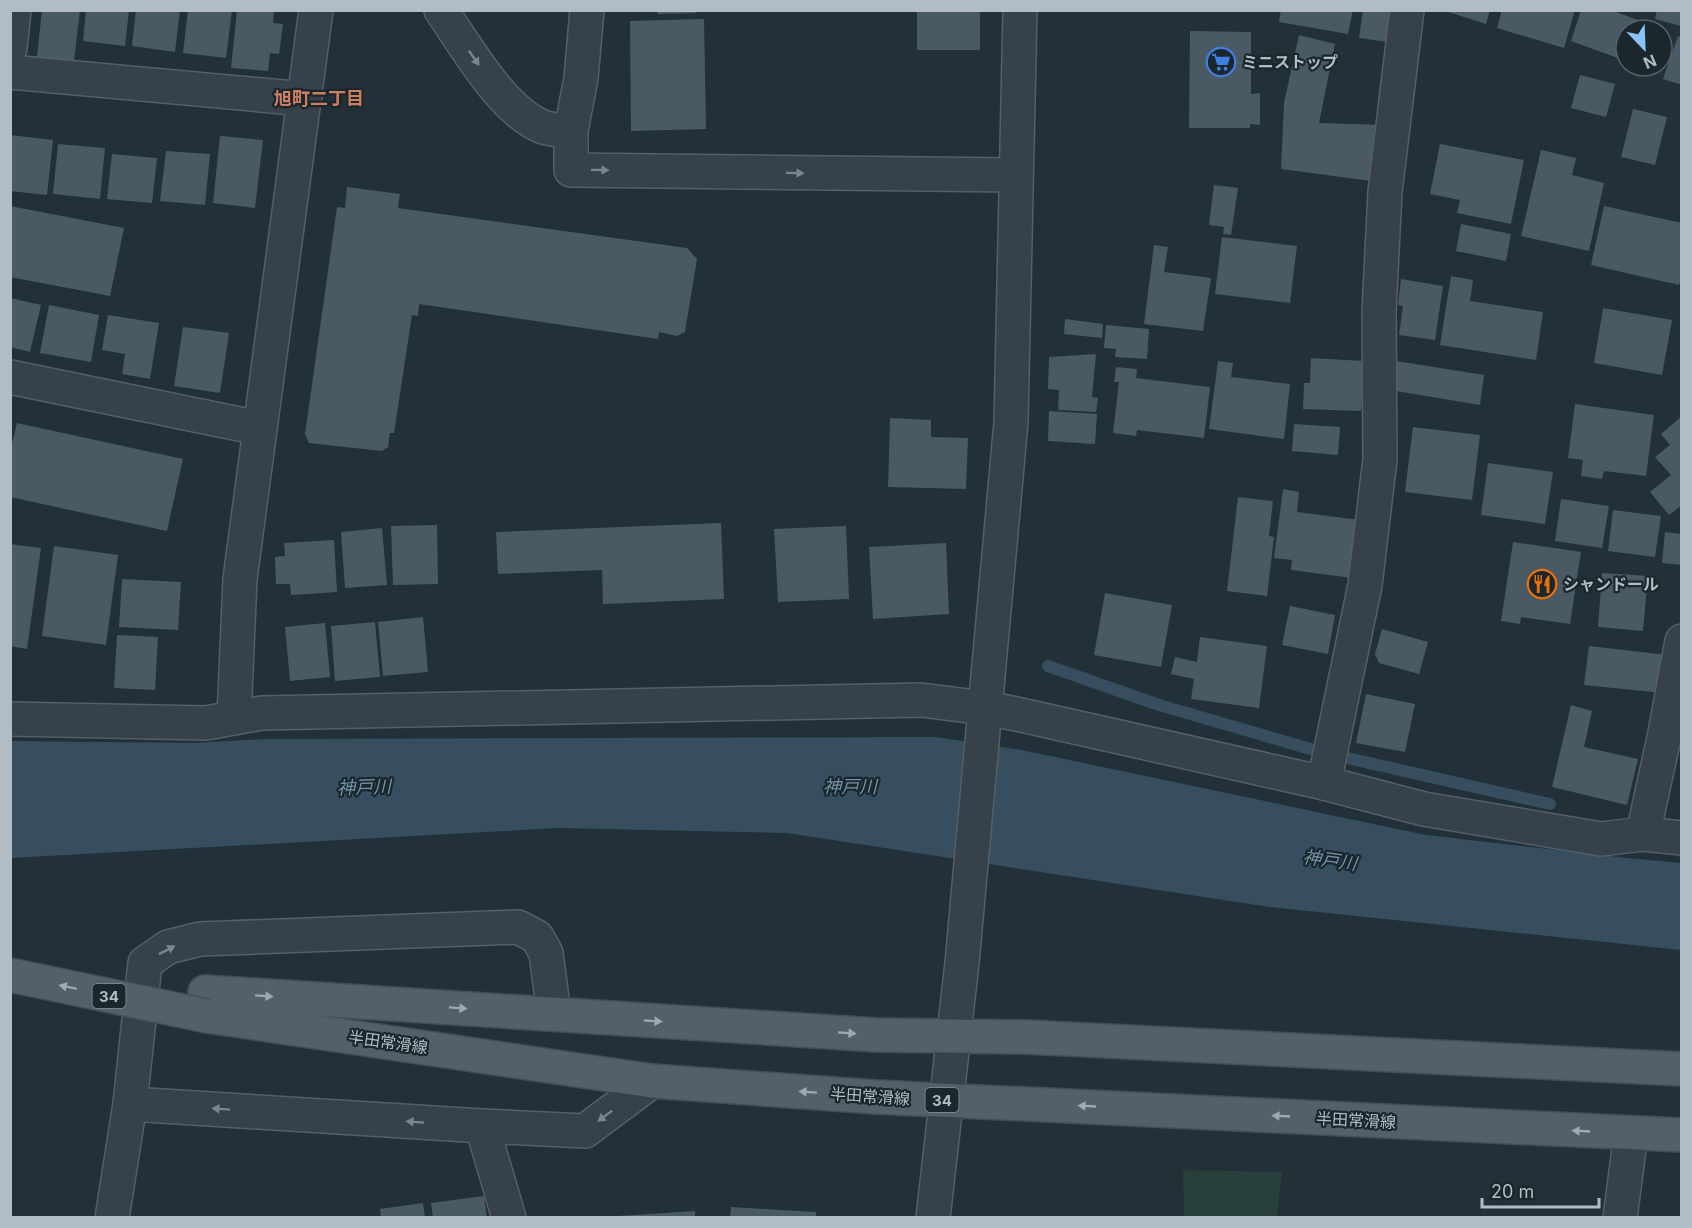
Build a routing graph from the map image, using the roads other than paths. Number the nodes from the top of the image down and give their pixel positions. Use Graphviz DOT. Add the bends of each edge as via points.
graph roads {
  1 [pos="14,10"];
  2 [pos="316,10"];
  3 [pos="441,10"];
  4 [pos="586,10"];
  5 [pos="1020,10"];
  6 [pos="1407,10"];
  7 [pos="10,48"];
  8 [pos="10,72"];
  9 [pos="305,99"];
  10 [pos="571,131"];
  11 [pos="1016,175"];
  12 [pos="10,377"];
  13 [pos="260,428"];
  14 [pos="1682,641"];
  15 [pos="985,708"];
  16 [pos="234,718"];
  17 [pos="10,719"];
  18 [pos="1328,764"];
  19 [pos="1643,834"];
  20 [pos="1682,838"];
  21 [pos="10,952"];
  22 [pos="10,975"];
  23 [pos="206,1004"];
  24 [pos="554,1014"];
  25 [pos="953,1037"];
  26 [pos="1682,1069"];
  27 [pos="652,1081"];
  28 [pos="946,1100"];
  29 [pos="130,1104"];
  30 [pos="482,1126"];
  31 [pos="1631,1134"];
  32 [pos="1682,1135"];
  33 [pos="112,1218"];
  34 [pos="509,1218"];
  35 [pos="933,1218"];
  36 [pos="1620,1218"];
  1 -- 7 [label="street"];
  2 -- 9 [label="street"];
  3 -- 10 [label="street, one-way" via="494,87 522,116 545,128"];
  4 -- 10 [label="street" via="581,78"];
  5 -- 11 [label="street"];
  6 -- 18 [label="street" via="1385,192 1379,311 1380,459 1365,585"];
  8 -- 9 [label="street"];
  9 -- 13 [label="street"];
  10 -- 11 [label="street, one-way" via="571,170"];
  11 -- 15 [label="street" via="1011,422"];
  12 -- 13 [label="street"];
  13 -- 16 [label="street" via="240,579"];
  14 -- 19 [label="street"];
  15 -- 16 [label="street" via="921,700 262,713"];
  15 -- 18 [label="street"];
  15 -- 25 [label="street"];
  16 -- 17 [label="street" via="206,723"];
  18 -- 19 [label="street" via="1424,809 1601,839"];
  19 -- 20 [label="street"];
  21 -- 23 [label="main road, 34"];
  23 -- 22 [label="main road, 34, one-way, bridge"];
  23 -- 24 [label="main road, 34, one-way"];
  23 -- 27 [label="main road, 半田常滑線 / 34"];
  24 -- 25 [label="main road, 34, one-way"];
  29 -- 24 [label="street, one-way" via="145,963 168,947 200,939 518,927 537,937 546,954"];
  25 -- 26 [label="main road, 34" via="1026,1037"];
  25 -- 28 [label="street"];
  28 -- 27 [label="main road, 半田常滑線 / 34, one-way"];
  27 -- 30 [label="street, one-way" via="585,1131"];
  31 -- 28 [label="main road, 半田常滑線 / 34, one-way"];
  28 -- 35 [label="street"];
  30 -- 29 [label="street, one-way"];
  29 -- 33 [label="street"];
  30 -- 34 [label="street"];
  31 -- 32 [label="main road, 半田常滑線 / 34"];
  31 -- 36 [label="street"];
}
